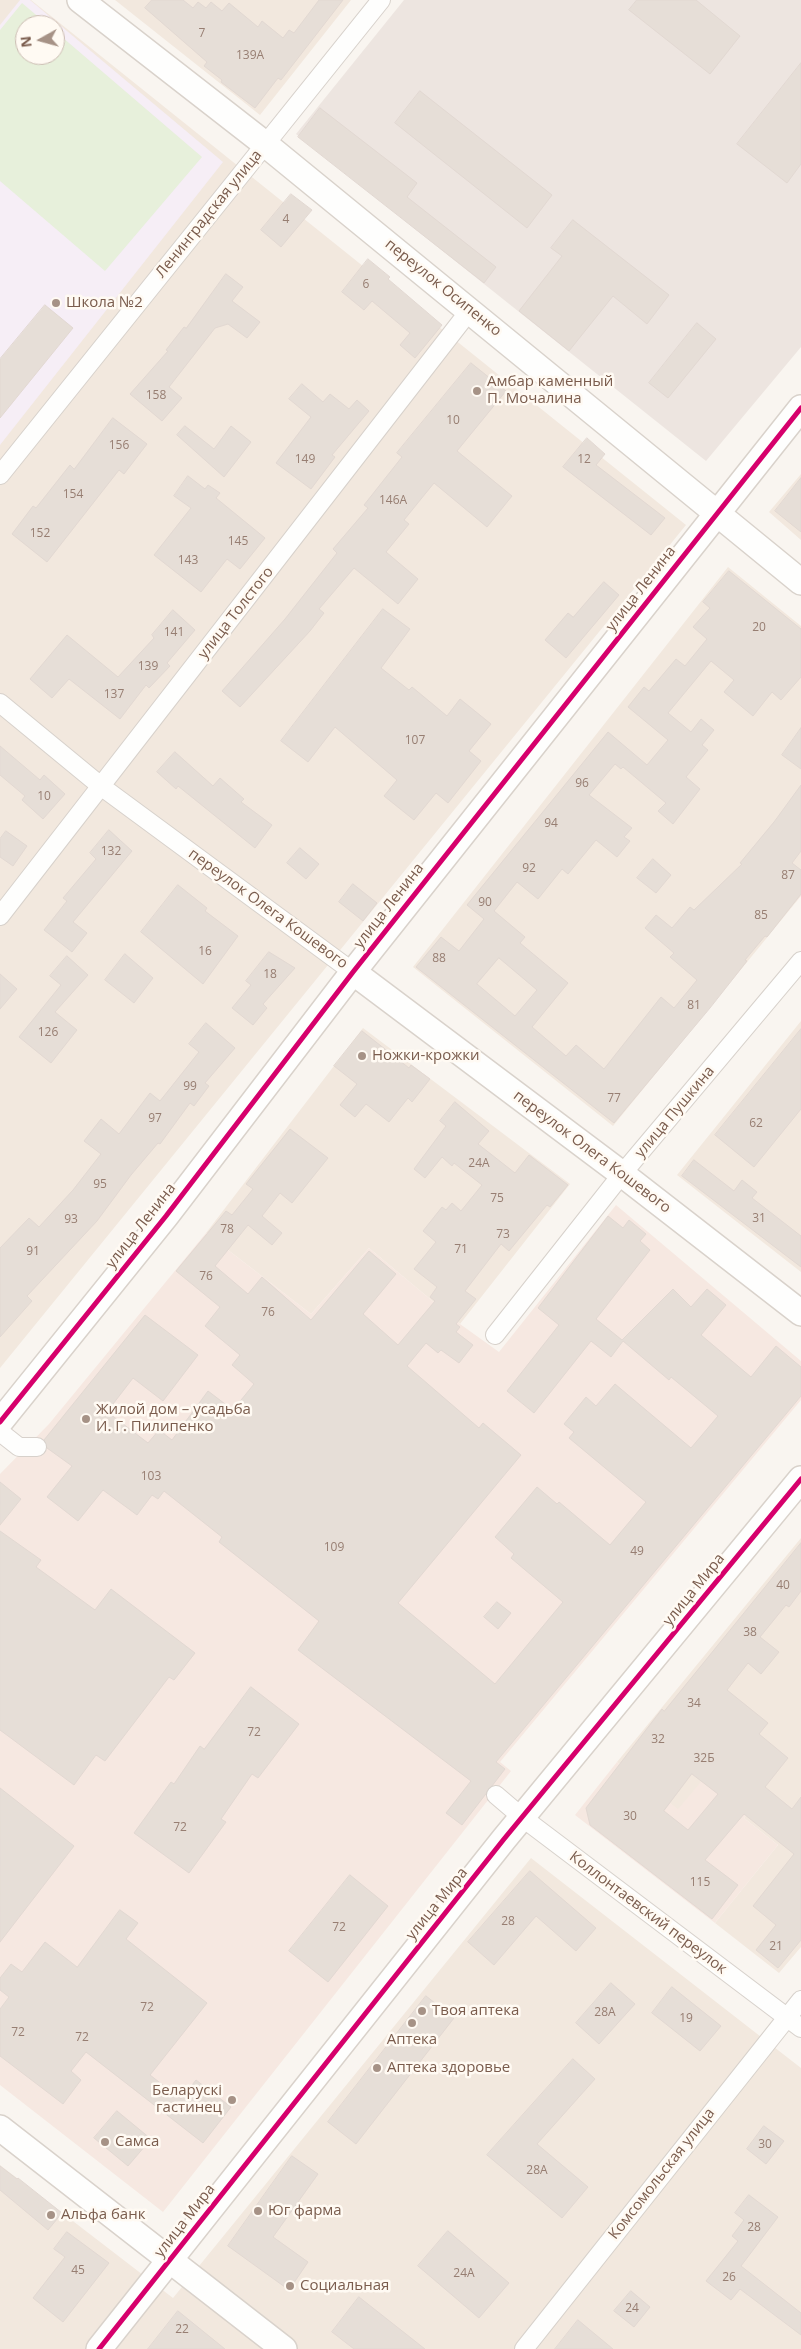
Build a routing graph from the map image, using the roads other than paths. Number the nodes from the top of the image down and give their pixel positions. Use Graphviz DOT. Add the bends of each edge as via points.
graph roads {
  1 [pos="80,0"];
  2 [pos="380,0"];
  3 [pos="265,144"];
  4 [pos="470,310"];
  5 [pos="801,408"];
  6 [pos="0,475"];
  7 [pos="716,513"];
  8 [pos="801,582"];
  9 [pos="0,703"];
  10 [pos="102,787"];
  11 [pos="0,916"];
  12 [pos="801,961"];
  13 [pos="353,972"];
  14 [pos="622,1174"];
  15 [pos="801,1313"];
  16 [pos="495,1335"];
  17 [pos="0,1422"];
  18 [pos="0,1432"];
  19 [pos="37,1447"];
  20 [pos="801,1479"];
  21 [pos="496,1795"];
  22 [pos="523,1818"];
  23 [pos="801,2000"];
  24 [pos="787,2017"];
  25 [pos="801,2028"];
  26 [pos="0,2128"];
  27 [pos="170,2259"];
  28 [pos="99,2349"];
  29 [pos="284,2349"];
  30 [pos="524,2349"];
  1 -- 3 [label="street, переулок Осипенко"];
  2 -- 3 [label="street, Ленинградская улица"];
  3 -- 4 [label="street, переулок Осипенко"];
  3 -- 6 [label="street, Ленинградская улица"];
  4 -- 7 [label="street, переулок Осипенко"];
  4 -- 10 [label="street, улица Толстого"];
  5 -- 7 [label="street, улица Ленина"];
  7 -- 8 [label="street, переулок Осипенко"];
  7 -- 13 [label="street, улица Ленина"];
  9 -- 10 [label="street, переулок Олега Кошевого"];
  10 -- 11 [label="street, улица Толстого"];
  10 -- 13 [label="street, переулок Олега Кошевого"];
  12 -- 14 [label="street, улица Пушкина"];
  13 -- 14 [label="street, переулок Олега Кошевого"];
  13 -- 17 [label="street, улица Ленина" via="166,1216"];
  14 -- 15 [label="street, переулок Олега Кошевого"];
  14 -- 16 [label="street, улица Пушкина"];
  18 -- 19 [label="street" via="19,1447"];
  20 -- 22 [label="street, улица Мира"];
  21 -- 22 [label="street, Коллонтаевский переулок"];
  22 -- 24 [label="street, Коллонтаевский переулок"];
  22 -- 27 [label="street, улица Мира"];
  23 -- 24 [label="street, Комсомольская улица"];
  24 -- 25 [label="street, Коллонтаевский переулок"];
  24 -- 30 [label="street, Комсомольская улица"];
  26 -- 27 [label="street"];
  27 -- 28 [label="street, улица Мира"];
  27 -- 29 [label="street"];
}
